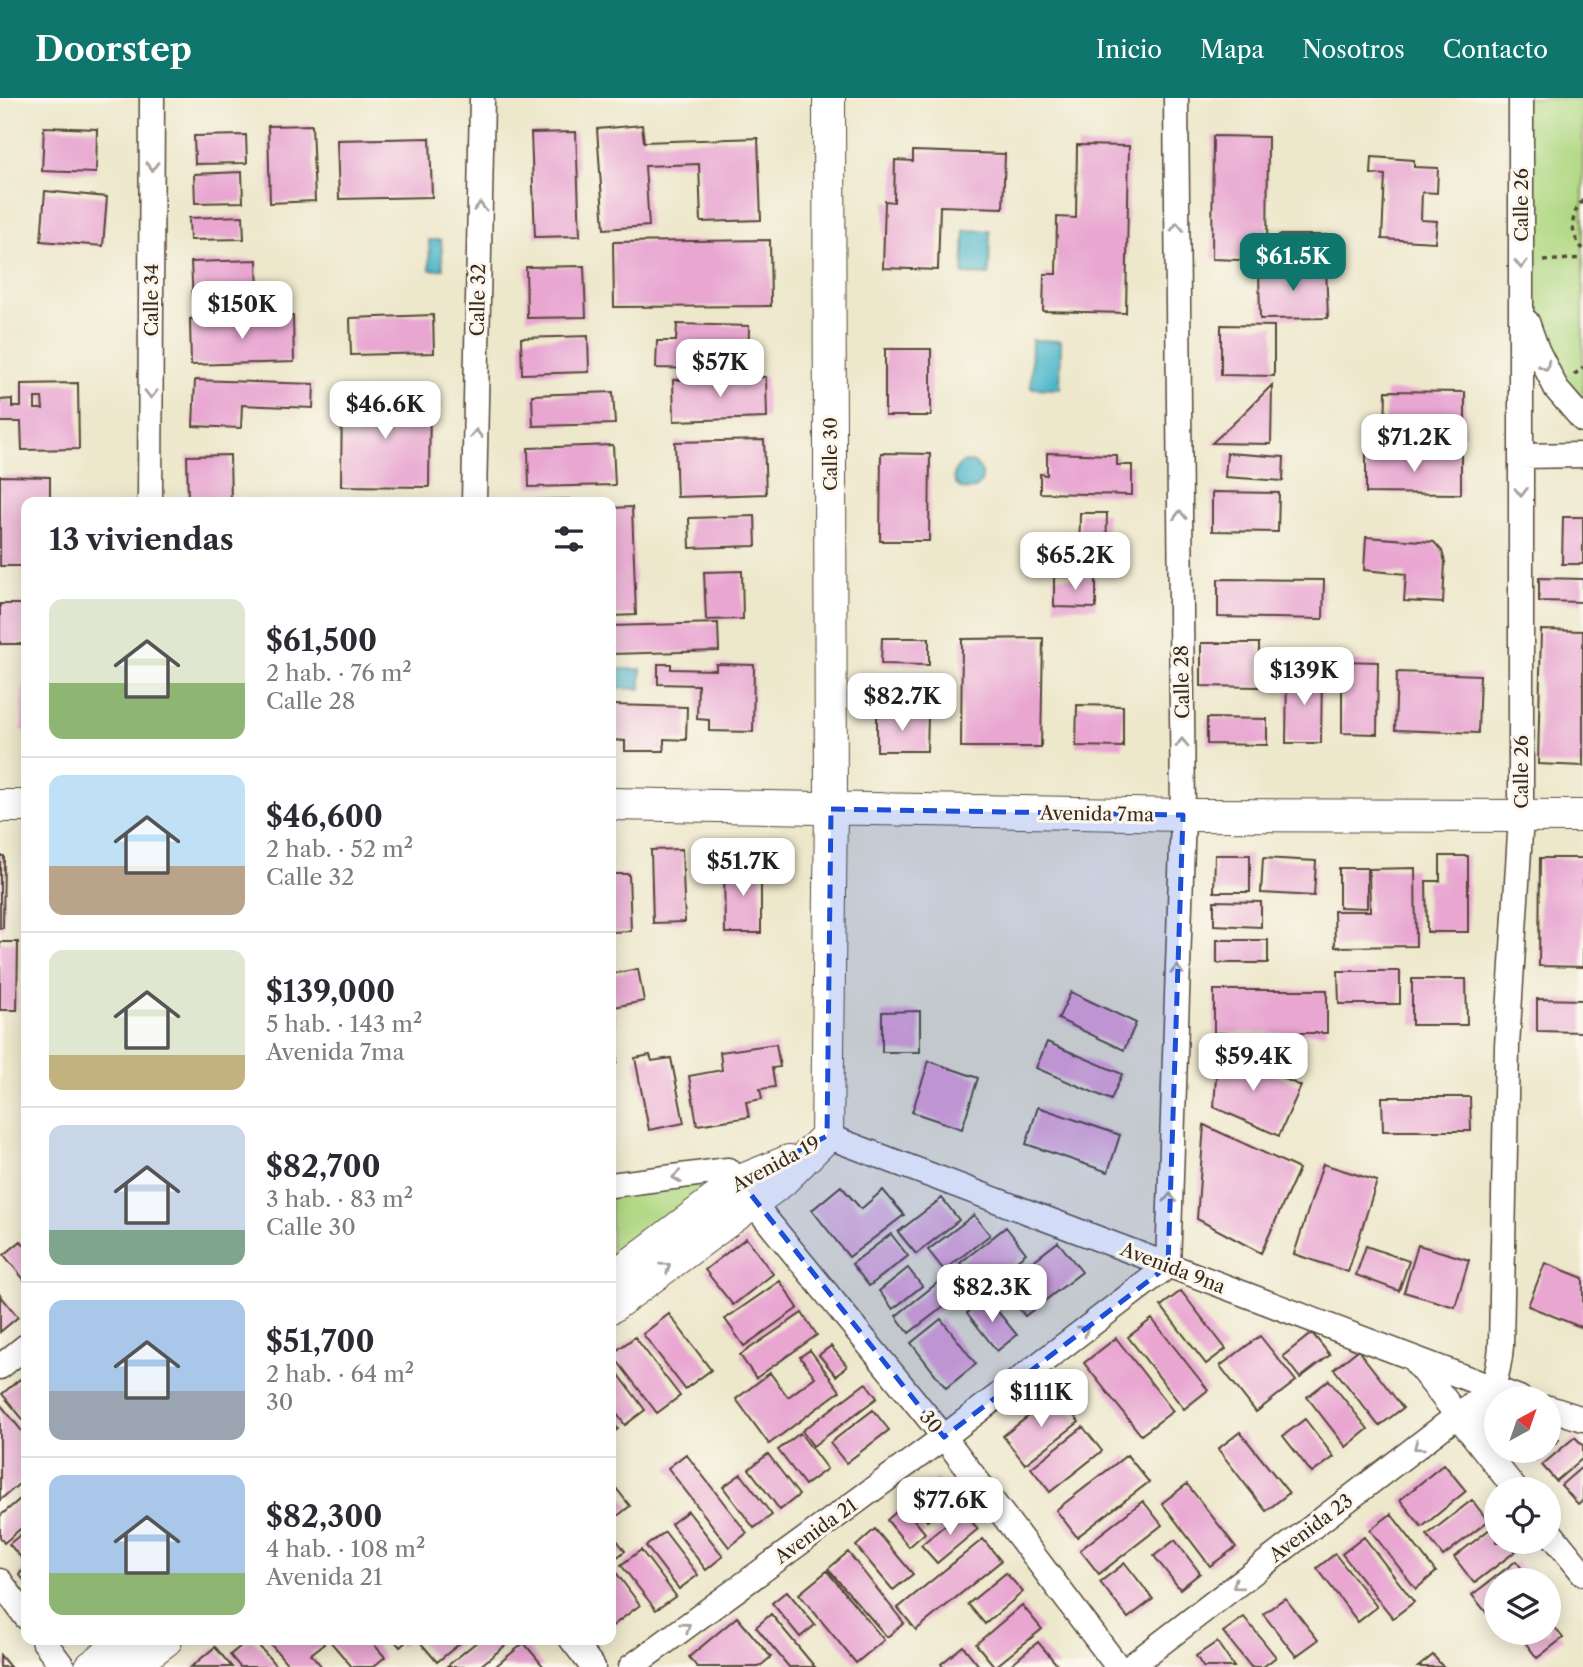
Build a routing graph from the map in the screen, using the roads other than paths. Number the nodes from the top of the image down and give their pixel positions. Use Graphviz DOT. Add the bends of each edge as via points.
graph roads {
  1 [pos="152,98"];
  2 [pos="482,98"];
  3 [pos="829,98"];
  4 [pos="1175,98"];
  5 [pos="1521,98"];
  6 [pos="1521,304"];
  7 [pos="1583,420"];
  8 [pos="1583,455"];
  9 [pos="1521,456"];
  10 [pos="150,497"];
  11 [pos="474,497"];
  12 [pos="616,804"];
  13 [pos="0,806"];
  14 [pos="21,806"];
  15 [pos="831,809"];
  16 [pos="1183,815"];
  17 [pos="1583,816"];
  18 [pos="1521,817"];
  19 [pos="827,1136"];
  20 [pos="616,1184"];
  21 [pos="747,1192"];
  22 [pos="1168,1266"];
  23 [pos="616,1276"];
  24 [pos="616,1303"];
  25 [pos="21,1350"];
  26 [pos="1414,1360"];
  27 [pos="0,1367"];
  28 [pos="1492,1386"];
  29 [pos="1484,1387"];
  30 [pos="1484,1395"];
  31 [pos="1484,1403"];
  32 [pos="1561,1412"];
  33 [pos="1459,1415"];
  34 [pos="1583,1419"];
  35 [pos="944,1437"];
  36 [pos="1479,1441"];
  37 [pos="1506,1477"];
  38 [pos="1561,1546"];
  39 [pos="1583,1573"];
  40 [pos="0,1581"];
  41 [pos="21,1610"];
  42 [pos="47,1645"];
  43 [pos="120,1645"];
  44 [pos="159,1645"];
  45 [pos="576,1645"];
  46 [pos="63,1667"];
  47 [pos="91,1667"];
  48 [pos="130,1667"];
  49 [pos="593,1667"];
  50 [pos="631,1667"];
  51 [pos="1118,1667"];
  52 [pos="1130,1667"];
  1 -- 10 [label="street, Calle 34, one-way"];
  11 -- 2 [label="street, Calle 32, one-way"];
  3 -- 15 [label="main road, Calle 30"];
  16 -- 4 [label="street, Calle 28, one-way"];
  5 -- 6 [label="street, Calle 26, one-way"];
  6 -- 7 [label="street, one-way" via="1557,390"];
  6 -- 9 [label="street, Calle 26"];
  8 -- 9 [label="street"];
  9 -- 18 [label="street, Calle 26, one-way"];
  12 -- 15 [label="main road, Avenida 7ma"];
  13 -- 14 [label="main road"];
  15 -- 16 [label="main road, Avenida 7ma"];
  15 -- 19 [label="main road"];
  16 -- 18 [label="main road, Avenida 7ma"];
  22 -- 16 [label="street, Calle 28, one-way"];
  17 -- 18 [label="main road, Avenida 7ma"];
  18 -- 28 [label="street, Calle 26" via="1507,1046 1502,1346"];
  19 -- 21 [label="main road, Avenida 19"];
  19 -- 22 [label="street, Avenida 9na"];
  21 -- 20 [label="street, one-way" via="728,1170"];
  21 -- 23 [label="main road, Avenida 19"];
  24 -- 21 [label="main road, Avenida 19, one-way"];
  21 -- 35 [label="street, 30"];
  22 -- 26 [label="street, Avenida 9na"];
  35 -- 22 [label="street, Avenida 21, one-way"];
  25 -- 27 [label="street"];
  26 -- 29 [label="street, Avenida 9na"];
  26 -- 33 [label="street"];
  30 -- 33 [label="street, Avenida 23"];
  31 -- 36 [label="street, Calle 26" via="1476,1426"];
  32 -- 34 [label="street"];
  33 -- 36 [label="street"];
  33 -- 52 [label="street, Avenida 23, one-way"];
  50 -- 35 [label="street, Avenida 21, one-way"];
  35 -- 51 [label="street, 30"];
  36 -- 37 [label="street"];
  38 -- 39 [label="street"];
  40 -- 41 [label="street"];
  42 -- 46 [label="street"];
  43 -- 47 [label="main road"];
  44 -- 48 [label="main road"];
  45 -- 49 [label="street"];
}
